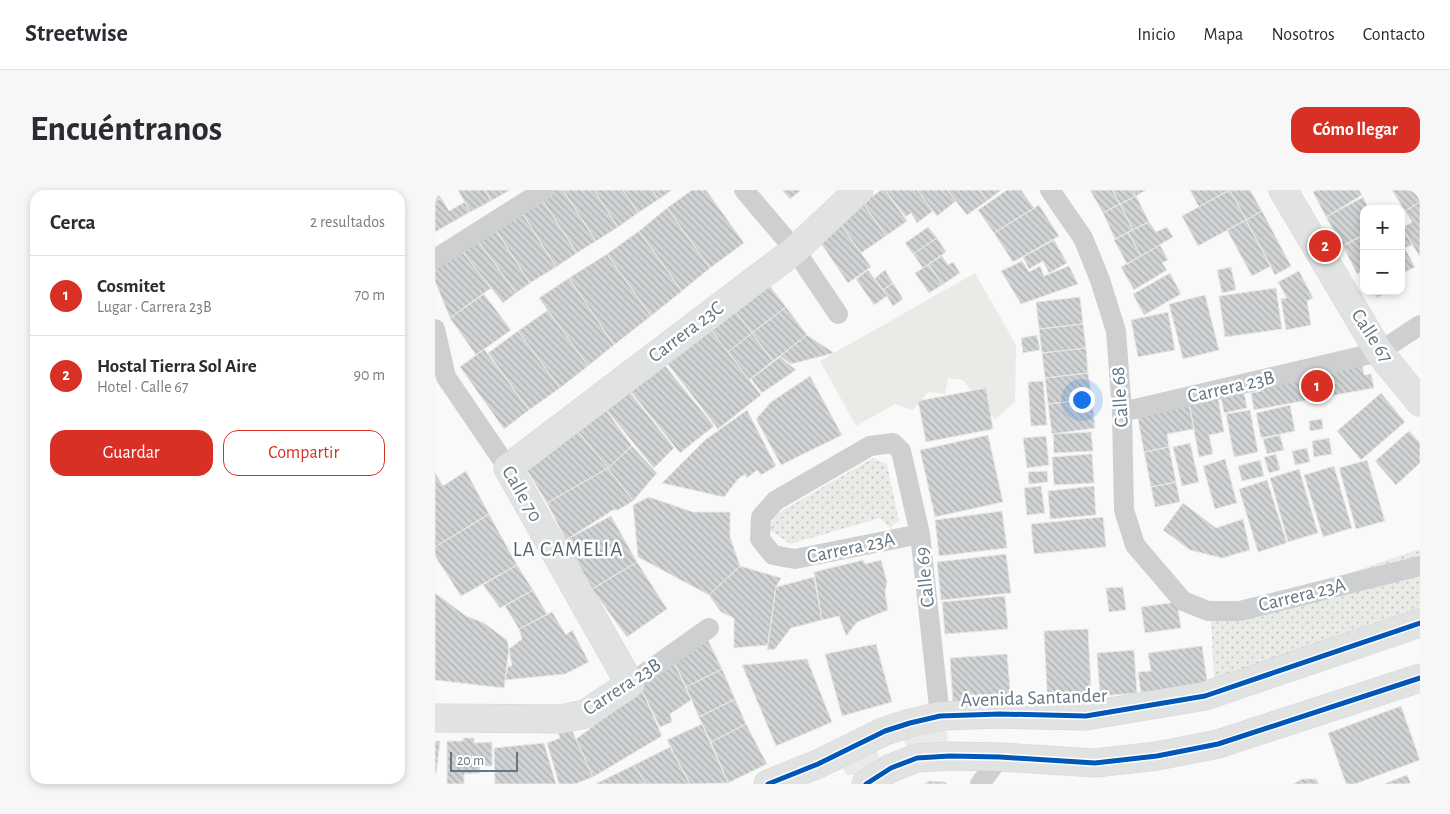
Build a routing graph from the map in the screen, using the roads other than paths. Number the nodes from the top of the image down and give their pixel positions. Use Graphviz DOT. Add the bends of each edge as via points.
graph roads {
  1 [pos="543,190"];
  2 [pos="744,190"];
  3 [pos="859,190"];
  4 [pos="1050,190"];
  5 [pos="1283,190"];
  6 [pos="795,250"];
  7 [pos="435,259"];
  8 [pos="838,314"];
  9 [pos="1420,325"];
  10 [pos="435,329"];
  11 [pos="1379,352"];
  12 [pos="1420,402"];
  13 [pos="1122,412"];
  14 [pos="507,468"];
  15 [pos="920,534"];
  16 [pos="760,539"];
  17 [pos="1420,566"];
  18 [pos="1183,601"];
  19 [pos="1420,622"];
  20 [pos="709,628"];
  21 [pos="1420,678"];
  22 [pos="629,684"];
  23 [pos="940,716"];
  24 [pos="435,718"];
  25 [pos="1000,757"];
  26 [pos="768,784"];
  27 [pos="866,784"];
  28 [pos="980,784"];
  1 -- 7 [label="street"];
  2 -- 6 [label="street"];
  3 -- 6 [label="main road, Carrera 23C"];
  4 -- 13 [label="street, Calle 68" via="1083,238 1100,280 1116,331"];
  5 -- 11 [label="main road, Calle 67"];
  6 -- 8 [label="street"];
  6 -- 14 [label="main road, Carrera 23C"];
  9 -- 11 [label="street, Carrera 23B"];
  10 -- 14 [label="street, Calle 70" via="446,377"];
  11 -- 12 [label="main road, Calle 67"];
  11 -- 13 [label="street, Carrera 23B"];
  13 -- 18 [label="street, Calle 68" via="1124,510 1135,545"];
  14 -- 22 [label="main road, Calle 70"];
  15 -- 16 [label="street, Carrera 23A" via="795,559 773,554"];
  15 -- 16 [label="street, Calle 69" via="901,451 893,443 870,446 775,500 761,517"];
  15 -- 23 [label="street, Calle 69"];
  17 -- 18 [label="street, Carrera 23A" via="1240,610 1208,610"];
  19 -- 23 [label="main road, Avenida Santander" via="1205,696 1086,716"];
  20 -- 22 [label="street, Carrera 23B"];
  21 -- 25 [label="main road" via="1218,744 1165,755 1095,763"];
  22 -- 24 [label="main road, Carrera 23B" via="585,714 561,719"];
  23 -- 26 [label="main road, Avenida Santander" via="885,731"];
  25 -- 27 [label="main road" via="917,758 891,768"];
  25 -- 28 [label="street"];
}
